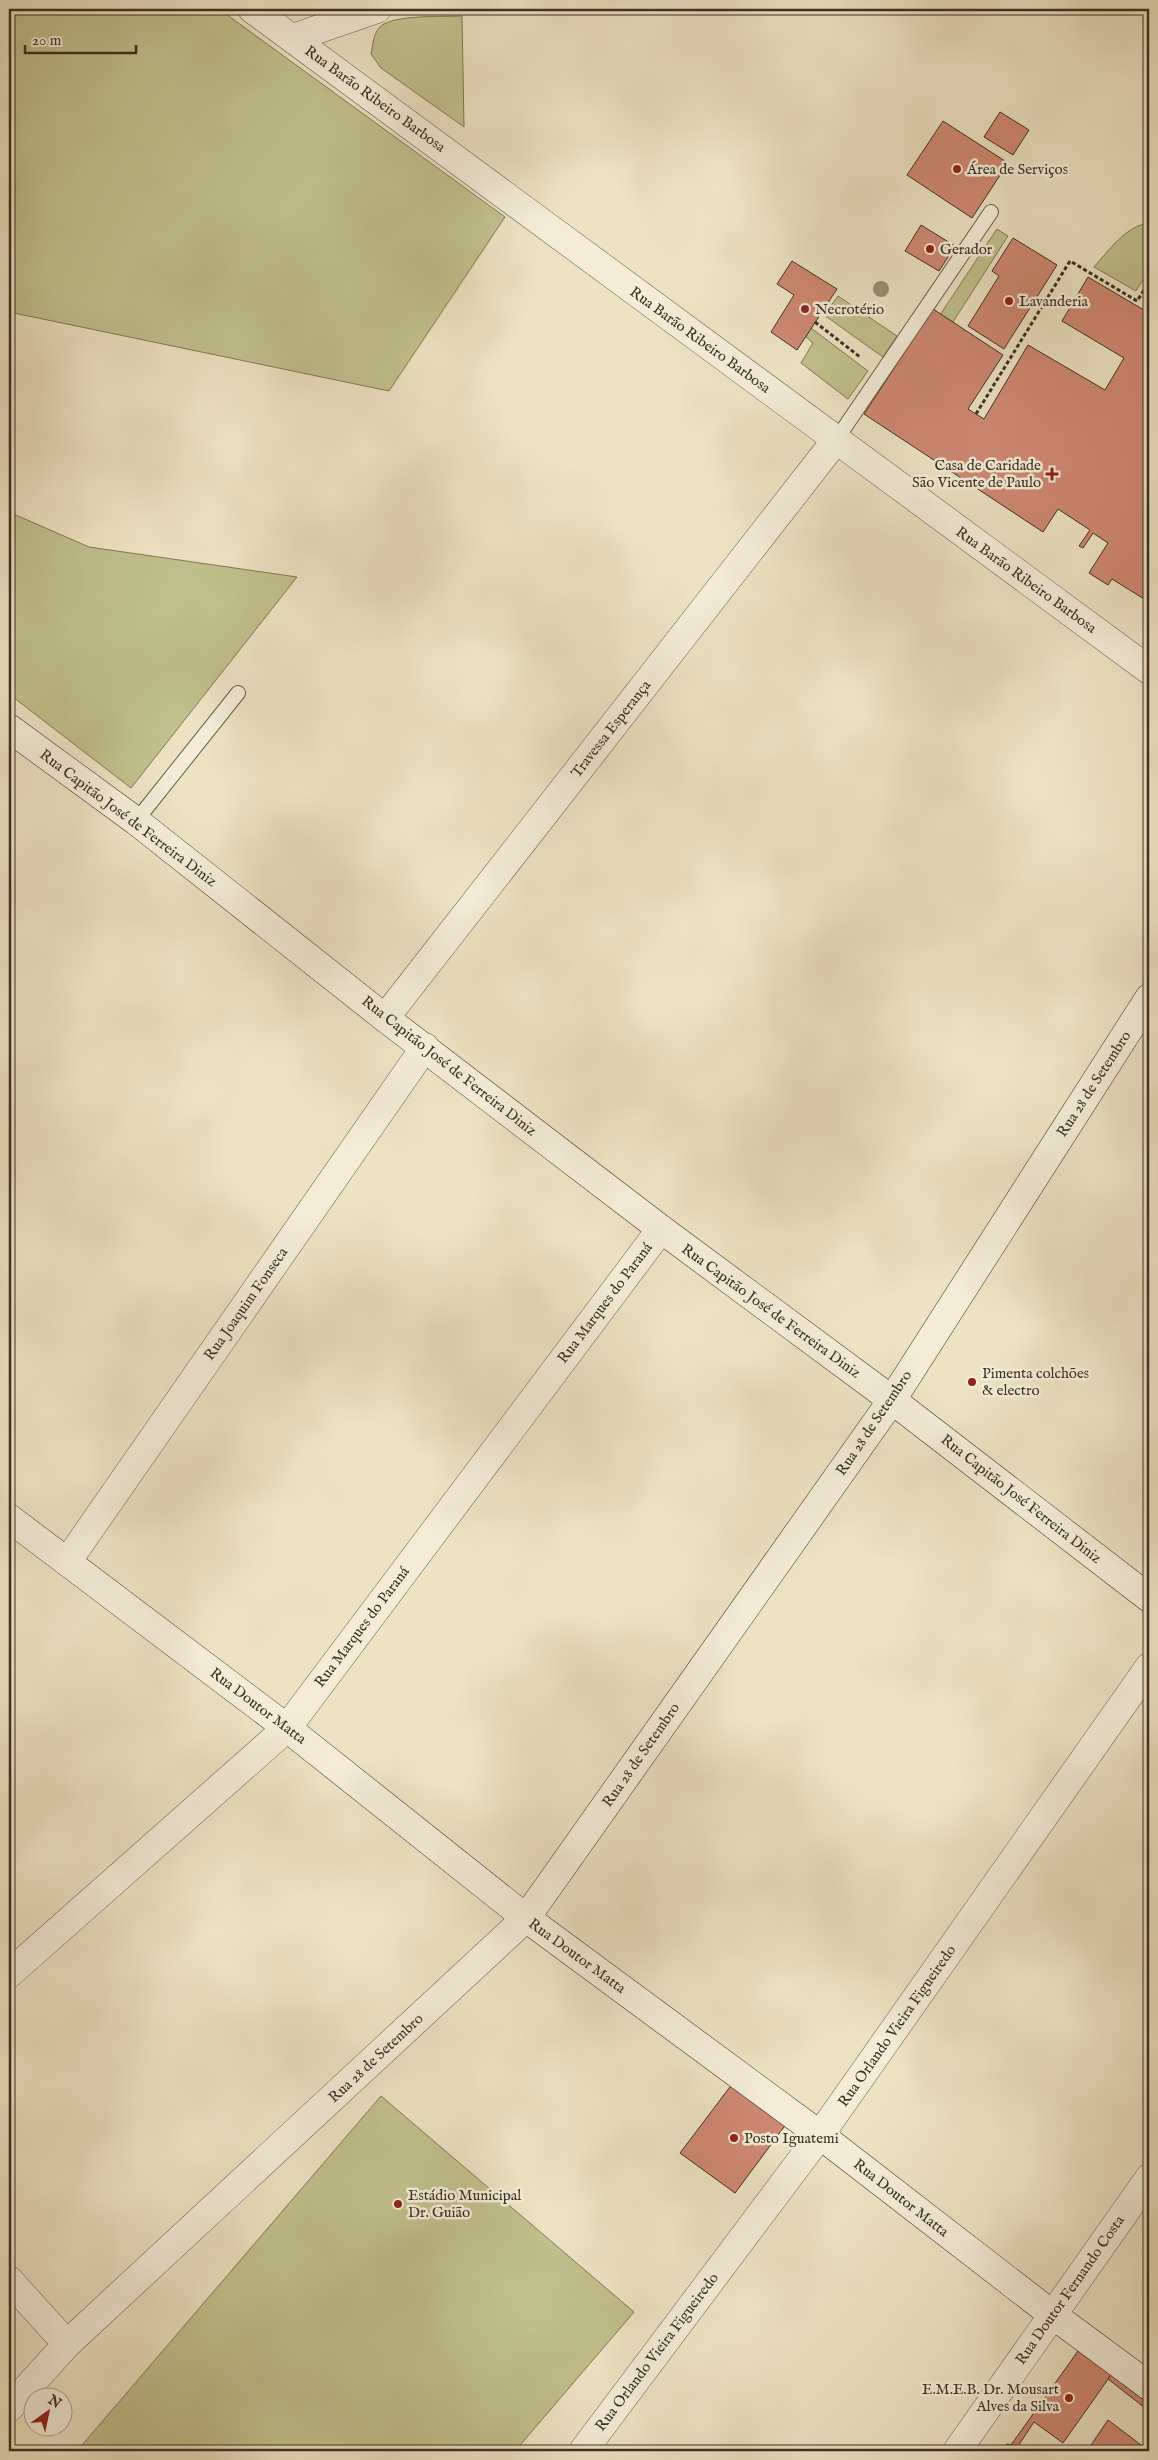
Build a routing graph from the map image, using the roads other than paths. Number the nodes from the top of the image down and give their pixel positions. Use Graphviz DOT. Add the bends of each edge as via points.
graph roads {
  1 [pos="252,9"];
  2 [pos="378,9"];
  3 [pos="293,38"];
  4 [pos="991,212"];
  5 [pos="836,440"];
  6 [pos="1149,670"];
  7 [pos="238,693"];
  8 [pos="9,728"];
  9 [pos="136,821"];
  10 [pos="1149,998"];
  11 [pos="385,1018"];
  12 [pos="425,1047"];
  13 [pos="661,1229"];
  14 [pos="892,1400"];
  15 [pos="9,1518"];
  16 [pos="67,1562"];
  17 [pos="1149,1598"];
  18 [pos="1149,1667"];
  19 [pos="287,1728"];
  20 [pos="526,1918"];
  21 [pos="9,1974"];
  22 [pos="820,2135"];
  23 [pos="1149,2178"];
  24 [pos="9,2280"];
  25 [pos="1053,2315"];
  26 [pos="67,2344"];
  27 [pos="1149,2386"];
  28 [pos="9,2408"];
  29 [pos="583,2451"];
  30 [pos="957,2451"];
  1 -- 3 [label="street, Rua Barão Ribeiro Barbosa"];
  2 -- 3 [label="street"];
  3 -- 5 [label="street, Rua Barão Ribeiro Barbosa"];
  4 -- 5 [label="lane"];
  5 -- 6 [label="street, Rua Barão Ribeiro Barbosa"];
  5 -- 11 [label="street, Travessa Esperança"];
  7 -- 9 [label="lane"];
  8 -- 9 [label="street, Rua Capitão José de Ferreira Diniz"];
  9 -- 11 [label="street, Rua Capitão José de Ferreira Diniz"];
  10 -- 14 [label="street, Rua 28 de Setembro"];
  11 -- 12 [label="street, Rua Capitão José de Ferreira Diniz"];
  12 -- 13 [label="street, Rua Capitão José de Ferreira Diniz"];
  12 -- 16 [label="street, Rua Joaquim Fonseca"];
  13 -- 14 [label="street, Rua Capitão José de Ferreira Diniz"];
  13 -- 19 [label="street, Rua Marques do Paraná"];
  14 -- 17 [label="street, Rua Capitão José Ferreira Diniz"];
  14 -- 20 [label="street, Rua 28 de Setembro"];
  15 -- 16 [label="street, Rua Doutor Matta"];
  16 -- 19 [label="street, Rua Doutor Matta"];
  18 -- 22 [label="street, Rua Orlando Vieira Figueiredo"];
  19 -- 20 [label="street, Rua Doutor Matta"];
  19 -- 21 [label="street, Rua Marques do Paraná"];
  20 -- 22 [label="street, Rua Doutor Matta"];
  20 -- 26 [label="street, Rua 28 de Setembro"];
  22 -- 25 [label="street, Rua Doutor Matta"];
  22 -- 29 [label="street, Rua Orlando Vieira Figueiredo"];
  23 -- 25 [label="street, Rua Doutor Fernando Costa"];
  24 -- 26 [label="street"];
  25 -- 27 [label="street, Rua Doutor Matta"];
  25 -- 30 [label="street, Rua Doutor Fernando Costa"];
  26 -- 28 [label="street, Rua 28 de Setembro"];
}
